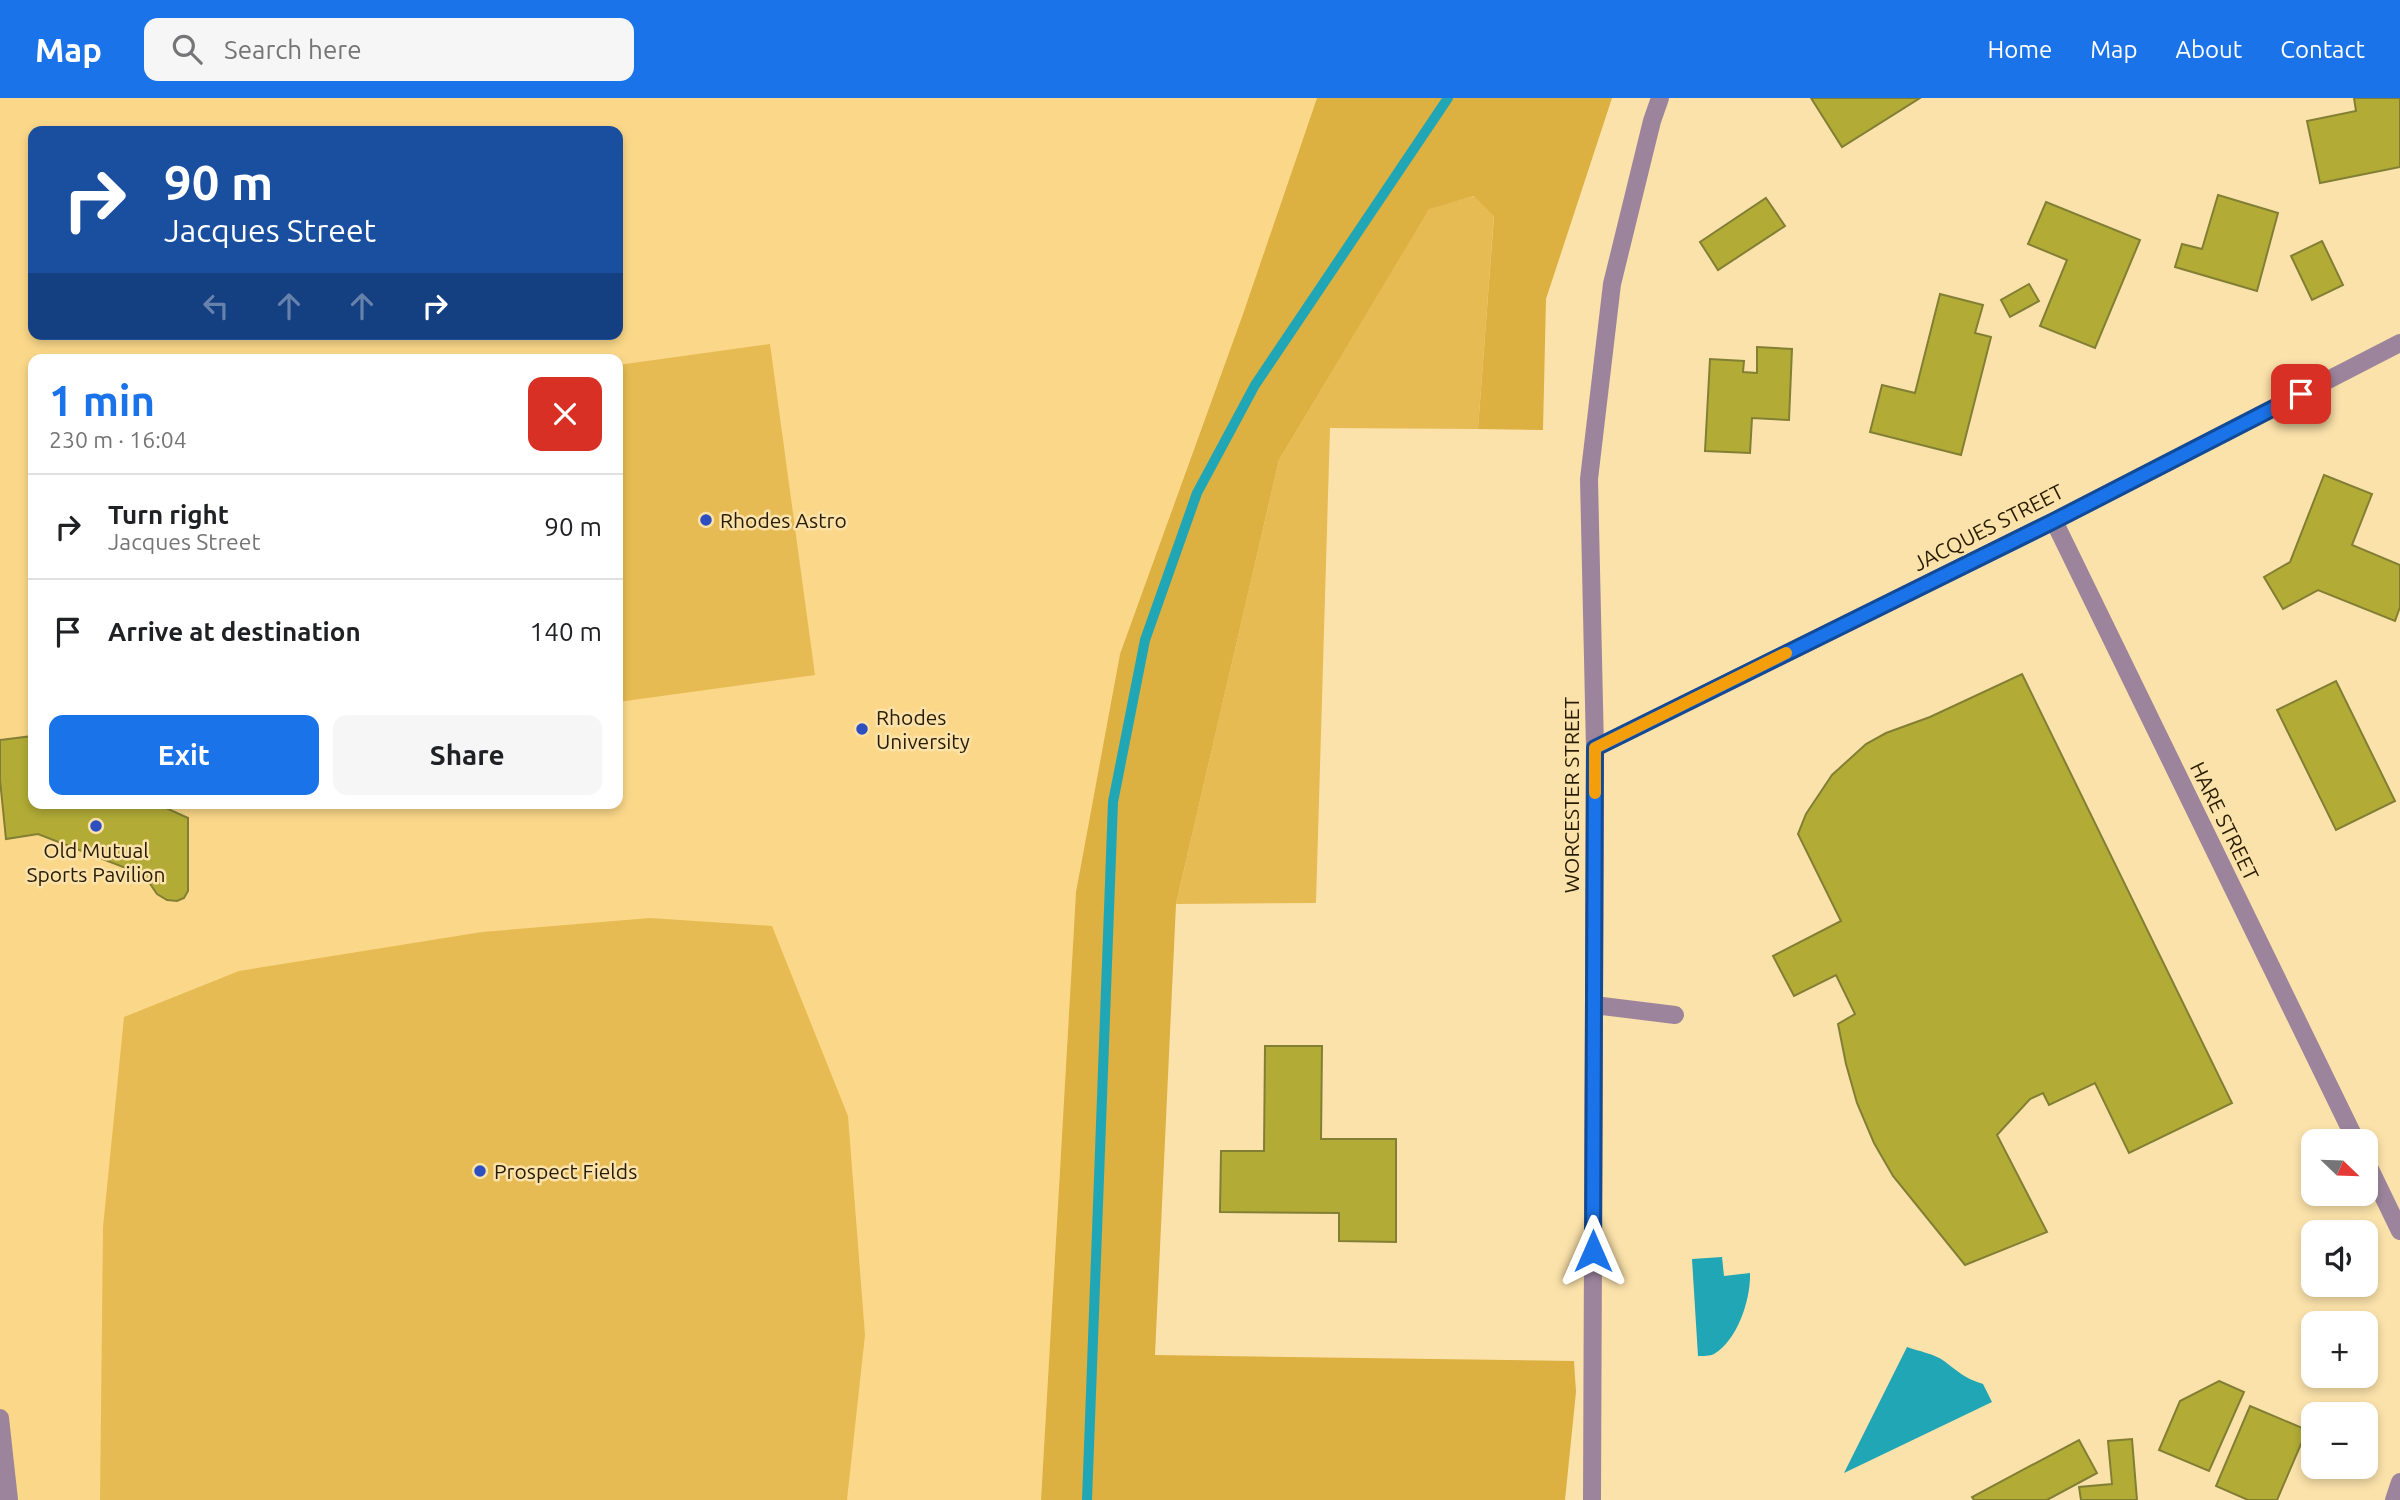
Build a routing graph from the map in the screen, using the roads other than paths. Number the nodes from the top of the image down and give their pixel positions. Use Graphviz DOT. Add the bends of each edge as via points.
graph roads {
  1 [pos="1660,98"];
  2 [pos="2400,343"];
  3 [pos="2054,521"];
  4 [pos="1595,748"];
  5 [pos="1594,1005"];
  6 [pos="1675,1016"];
  7 [pos="2350,1129"];
  8 [pos="2378,1186"];
  9 [pos="2400,1231"];
  10 [pos="0,1418"];
  11 [pos="2400,1482"];
  12 [pos="9,1500"];
  13 [pos="1591,1500"];
  14 [pos="2394,1500"];
  1 -- 4 [label="street, WORCESTER STREET" via="1612,284 1590,479"];
  2 -- 3 [label="street, JACQUES STREET"];
  3 -- 4 [label="street, JACQUES STREET"];
  3 -- 7 [label="street, HARE STREET"];
  4 -- 5 [label="street, WORCESTER STREET"];
  5 -- 6 [label="street"];
  5 -- 13 [label="street, WORCESTER STREET"];
  8 -- 9 [label="street"];
  10 -- 12 [label="street"];
  11 -- 14 [label="street"];
}
